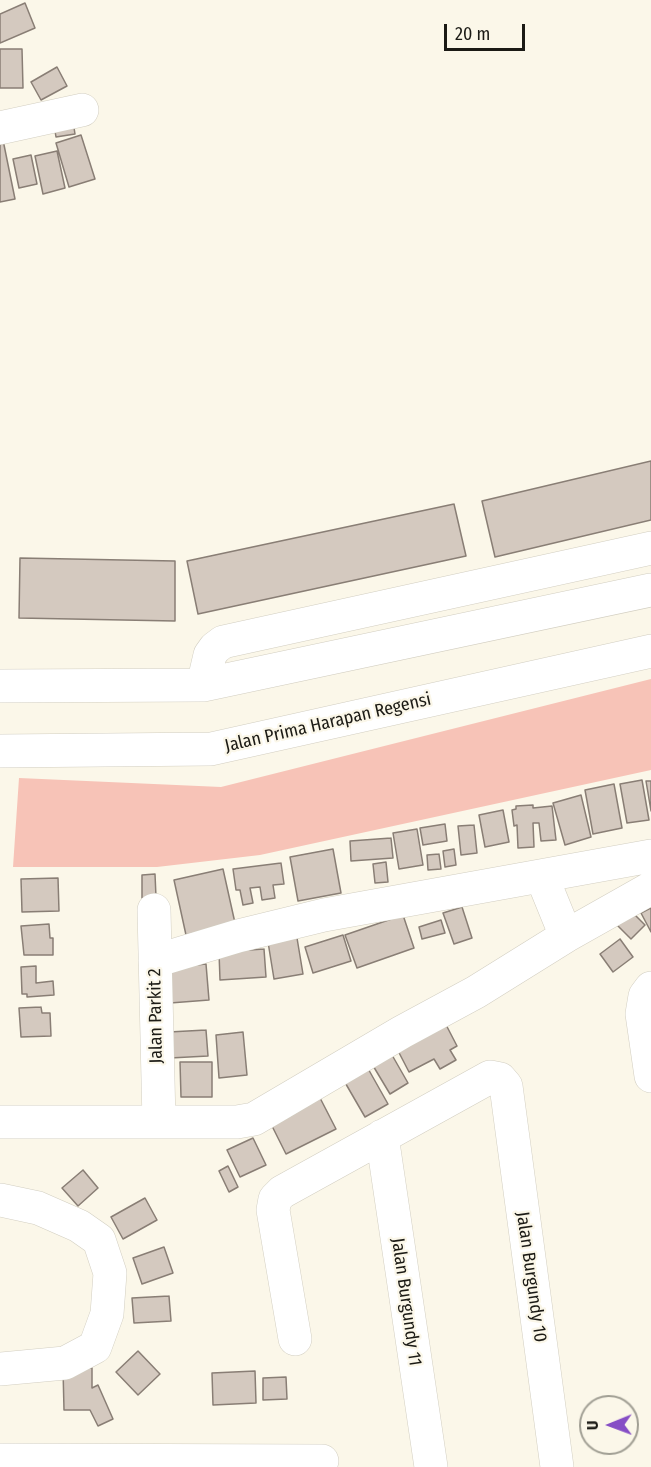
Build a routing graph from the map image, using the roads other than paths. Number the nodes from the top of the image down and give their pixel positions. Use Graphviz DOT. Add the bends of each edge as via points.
graph roads {
  1 [pos="82,110"];
  2 [pos="2,124"];
  3 [pos="651,548"];
  4 [pos="500,580"];
  5 [pos="651,590"];
  6 [pos="513,619"];
  7 [pos="651,651"];
  8 [pos="203,685"];
  9 [pos="0,687"];
  10 [pos="0,750"];
  11 [pos="651,856"];
  12 [pos="542,877"];
  13 [pos="651,888"];
  14 [pos="153,910"];
  15 [pos="566,936"];
  16 [pos="155,961"];
  17 [pos="646,1001"];
  18 [pos="651,1076"];
  19 [pos="0,1122"];
  20 [pos="159,1122"];
  21 [pos="382,1136"];
  22 [pos="0,1200"];
  23 [pos="295,1339"];
  24 [pos="0,1369"];
  25 [pos="0,1460"];
  26 [pos="322,1461"];
  27 [pos="431,1467"];
  28 [pos="557,1467"];
  1 -- 2 [label="street"];
  3 -- 4 [label="street"];
  4 -- 6 [label="street"];
  4 -- 8 [label="street" via="223,642 210,655"];
  5 -- 6 [label="street"];
  6 -- 8 [label="street"];
  7 -- 10 [label="street, Jalan Prima Harapan Regensi" via="212,749"];
  8 -- 9 [label="street"];
  11 -- 12 [label="street"];
  12 -- 15 [label="street"];
  12 -- 16 [label="street" via="324,915"];
  13 -- 15 [label="street"];
  14 -- 16 [label="street, Jalan Parkit 2"];
  15 -- 20 [label="street" via="254,1119"];
  16 -- 20 [label="street, Jalan Parkit 2"];
  17 -- 18 [label="street"];
  19 -- 20 [label="street"];
  21 -- 23 [label="street" via="275,1199 273,1210"];
  21 -- 27 [label="street, Jalan Burgundy 11"];
  21 -- 28 [label="street, Jalan Burgundy 10" via="490,1077 500,1079 506,1086"];
  22 -- 24 [label="street" via="38,1208 79,1226 99,1240 110,1272 107,1314 95,1347 65,1363"];
  25 -- 26 [label="street"];
}
